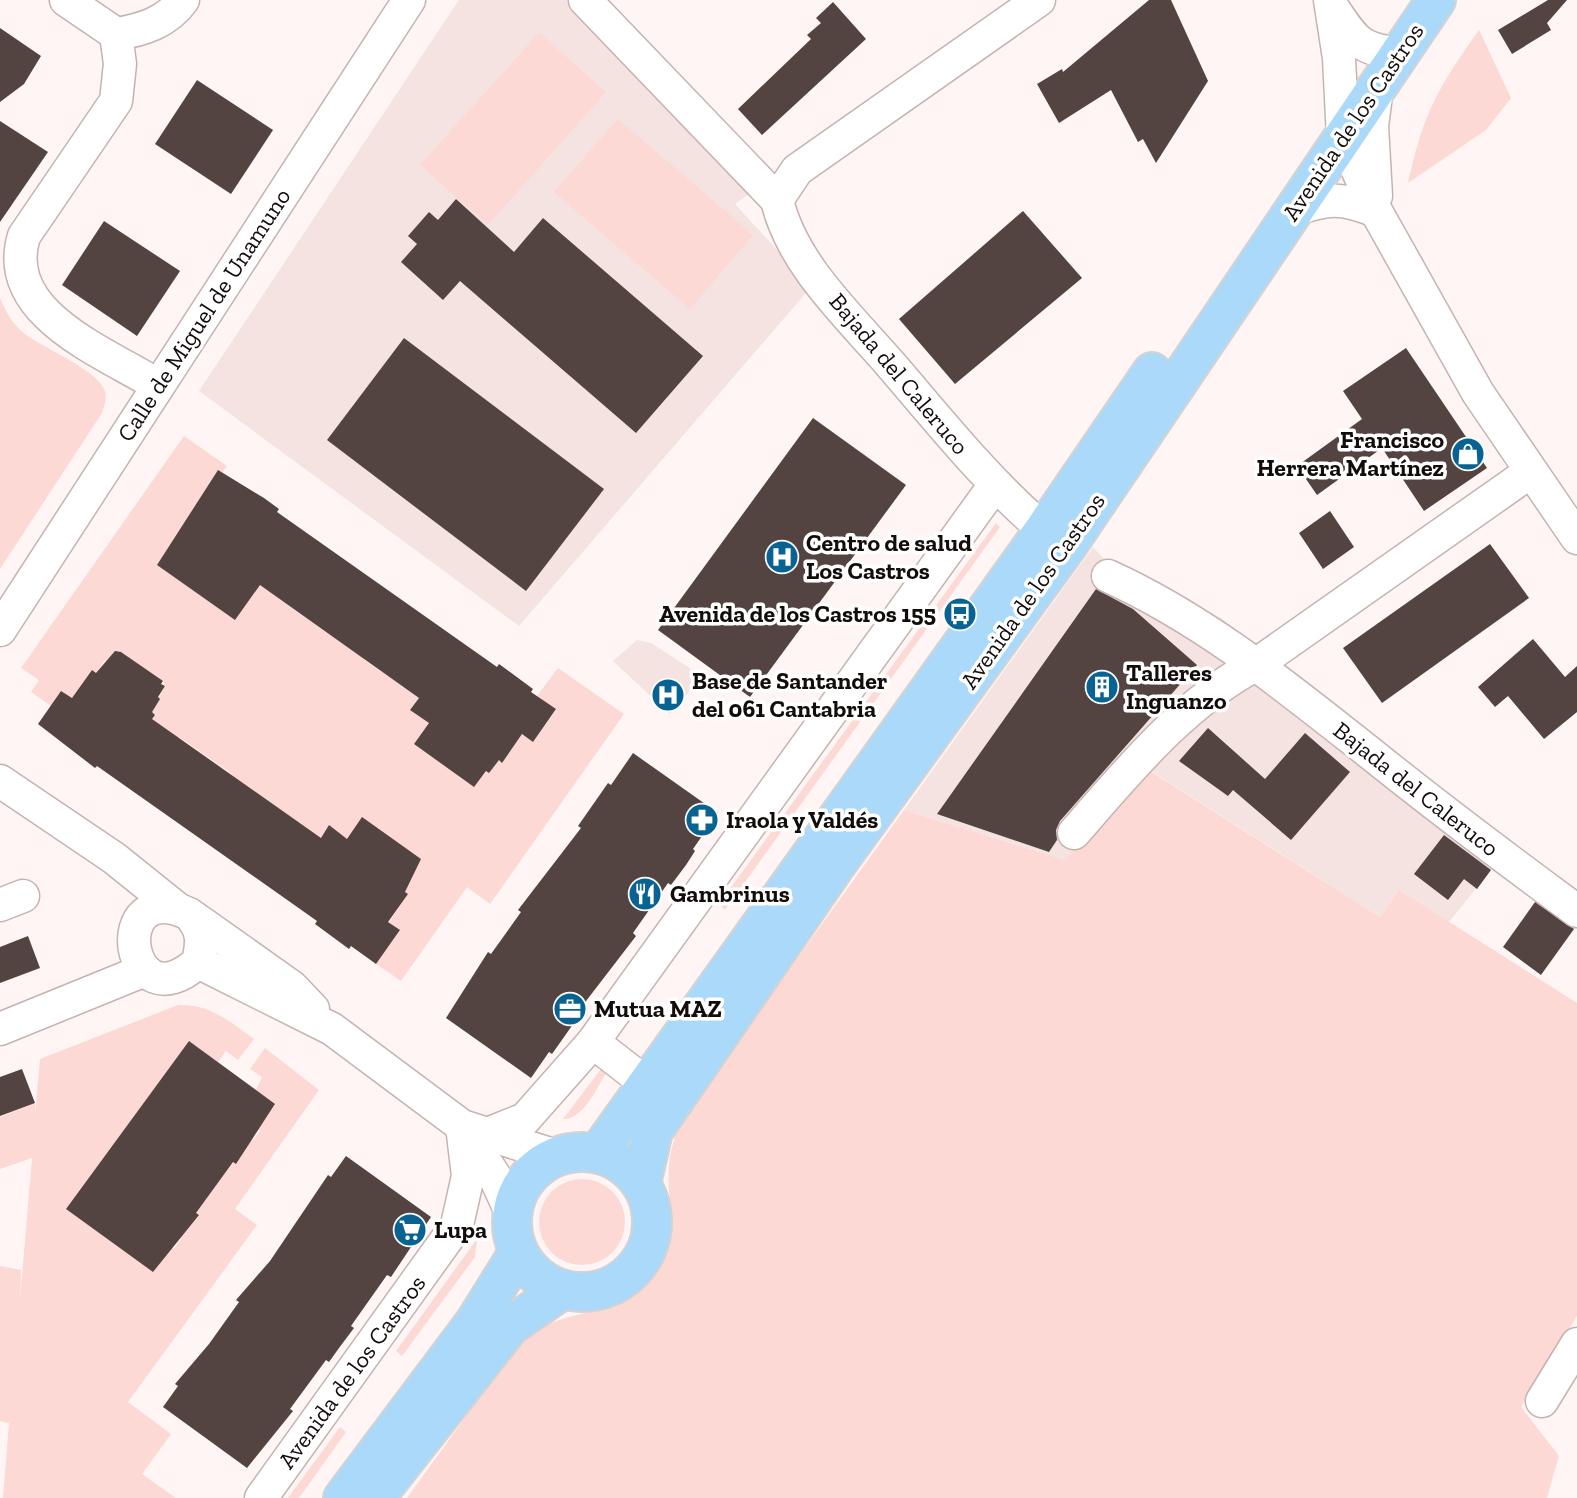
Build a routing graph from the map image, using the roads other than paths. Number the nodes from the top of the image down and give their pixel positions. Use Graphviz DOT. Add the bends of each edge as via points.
graph roads {
  1 [pos="66,0"];
  2 [pos="183,0"];
  3 [pos="409,0"];
  4 [pos="585,0"];
  5 [pos="1040,0"];
  6 [pos="1405,0"];
  7 [pos="1436,0"];
  8 [pos="1330,2"];
  9 [pos="116,34"];
  10 [pos="1385,52"];
  11 [pos="1359,90"];
  12 [pos="1343,138"];
  13 [pos="777,200"];
  14 [pos="1293,210"];
  15 [pos="1376,212"];
  16 [pos="157,385"];
  17 [pos="1530,472"];
  18 [pos="994,486"];
  19 [pos="1044,530"];
  20 [pos="1577,538"];
  21 [pos="1108,576"];
  22 [pos="0,630"];
  23 [pos="1257,664"];
  24 [pos="0,782"];
  25 [pos="1074,833"];
  26 [pos="114,858"];
  27 [pos="182,911"];
  28 [pos="1577,911"];
  29 [pos="135,927"];
  30 [pos="198,961"];
  31 [pos="145,970"];
  32 [pos="0,1029"];
  33 [pos="332,1029"];
  34 [pos="593,1042"];
  35 [pos="647,1084"];
  36 [pos="476,1129"];
  37 [pos="598,1153"];
  38 [pos="556,1156"];
  39 [pos="641,1184"];
  40 [pos="511,1212"];
  41 [pos="518,1253"];
  42 [pos="562,1290"];
  43 [pos="1577,1344"];
  44 [pos="1542,1401"];
  45 [pos="261,1498"];
  46 [pos="343,1498"];
  47 [pos="375,1498"];
  1 -- 9 [label="street"];
  2 -- 9 [label="street" via="171,16"];
  3 -- 16 [label="street, Calle de Miguel de Unamuno"];
  4 -- 13 [label="street, Bajada del Caleruco"];
  5 -- 13 [label="street" via="797,170"];
  6 -- 10 [label="main road, Avenida de los Castros"];
  7 -- 10 [label="main road, Avenida de los Castros"];
  8 -- 10 [label="street" via="1349,32"];
  8 -- 11 [label="street"];
  9 -- 16 [label="street" via="120,64 116,101 24,236 18,249 18,275 41,315"];
  10 -- 11 [label="main road, Avenida de los Castros"];
  11 -- 12 [label="main road, Avenida de los Castros"];
  11 -- 15 [label="street" via="1372,126"];
  11 -- 19 [label="main road, Avenida de los Castros"];
  12 -- 14 [label="main road, Avenida de los Castros"];
  12 -- 15 [label="street"];
  13 -- 18 [label="street, Bajada del Caleruco" via="793,244 827,290"];
  14 -- 15 [label="street" via="1340,198"];
  14 -- 39 [label="main road, Avenida de los Castros" via="1067,547 835,866 653,1131"];
  15 -- 17 [label="street" via="1478,393"];
  16 -- 22 [label="street, Calle de Miguel de Unamuno"];
  17 -- 20 [label="street"];
  17 -- 23 [label="street"];
  18 -- 19 [label="street, Bajada del Caleruco"];
  18 -- 34 [label="street"];
  19 -- 35 [label="main road, Avenida de los Castros"];
  21 -- 23 [label="street, Bajada del Caleruco" via="1188,617"];
  23 -- 25 [label="street" via="1224,681 1196,704"];
  23 -- 28 [label="street, Bajada del Caleruco"];
  24 -- 26 [label="street"];
  26 -- 27 [label="street"];
  26 -- 29 [label="street"];
  27 -- 29 [label="street" via="159,907"];
  27 -- 30 [label="street" via="199,926 203,942"];
  27 -- 33 [label="street" via="292,986"];
  29 -- 31 [label="street" via="131,942 135,958"];
  30 -- 31 [label="street" via="175,977 159,977"];
  30 -- 33 [label="street"];
  31 -- 32 [label="street"];
  33 -- 36 [label="street"];
  34 -- 35 [label="street"];
  34 -- 36 [label="street" via="526,1119"];
  35 -- 37 [label="main road, Avenida de los Castros"];
  36 -- 38 [label="street"];
  36 -- 40 [label="street"];
  36 -- 45 [label="street, Avenida de los Castros" via="457,1225"];
  37 -- 38 [label="main road"];
  37 -- 39 [label="main road" via="623,1164"];
  38 -- 40 [label="main road" via="528,1178"];
  39 -- 42 [label="main road" via="651,1207 652,1231 645,1254 630,1273 610,1287 586,1293"];
  40 -- 41 [label="main road"];
  41 -- 42 [label="main road" via="529,1270"];
  41 -- 46 [label="main road" via="475,1322"];
  42 -- 47 [label="main road" via="510,1326"];
  43 -- 44 [label="street"];
}
